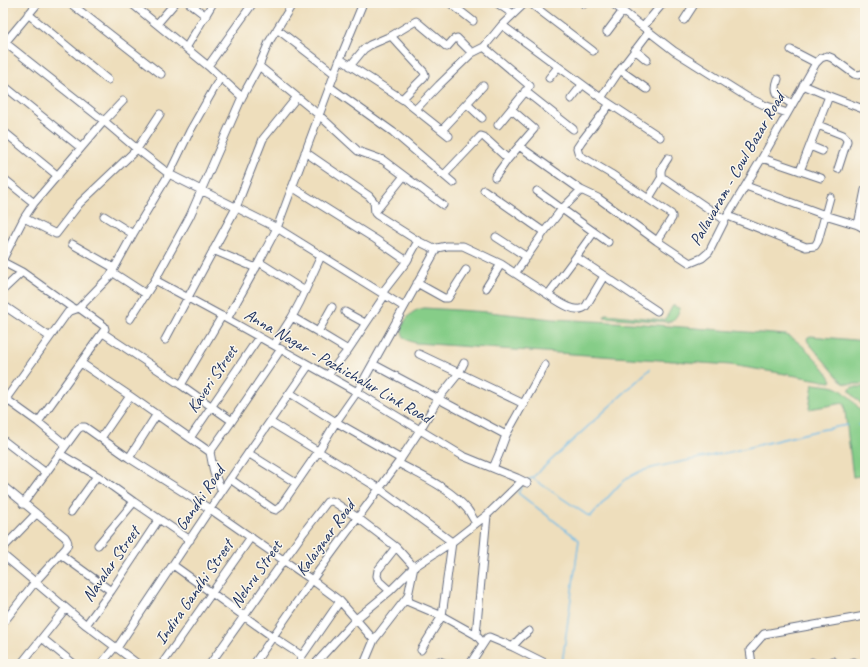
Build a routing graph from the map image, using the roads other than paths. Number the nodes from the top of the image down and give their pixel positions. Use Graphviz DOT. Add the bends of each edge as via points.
graph roads {
  1 [pos="38,3"];
  2 [pos="70,3"];
  3 [pos="131,3"];
  4 [pos="175,3"];
  5 [pos="189,3"];
  6 [pos="213,3"];
  7 [pos="253,3"];
  8 [pos="363,3"];
  9 [pos="450,3"];
  10 [pos="497,3"];
  11 [pos="525,3"];
  12 [pos="612,3"];
  13 [pos="626,3"];
  14 [pos="663,3"];
  15 [pos="695,3"];
  16 [pos="290,4"];
  17 [pos="622,11"];
  18 [pos="28,14"];
  19 [pos="513,14"];
  20 [pos="206,16"];
  21 [pos="684,20"];
  22 [pos="473,21"];
  23 [pos="157,24"];
  24 [pos="502,25"];
  25 [pos="278,29"];
  26 [pos="646,30"];
  27 [pos="607,32"];
  28 [pos="391,36"];
  29 [pos="4,42"];
  30 [pos="484,47"];
  31 [pos="186,48"];
  32 [pos="635,50"];
  33 [pos="791,50"];
  34 [pos="593,51"];
  35 [pos="472,53"];
  36 [pos="340,59"];
  37 [pos="647,60"];
  38 [pos="816,63"];
  39 [pos="208,66"];
  40 [pos="259,66"];
  41 [pos="350,66"];
  42 [pos="558,67"];
  43 [pos="620,70"];
  44 [pos="865,73"];
  45 [pos="161,74"];
  46 [pos="335,74"];
  47 [pos="220,78"];
  48 [pos="548,78"];
  49 [pos="778,79"];
  50 [pos="108,80"];
  51 [pos="3,85"];
  52 [pos="582,85"];
  53 [pos="483,86"];
  54 [pos="803,86"];
  55 [pos="330,87"];
  56 [pos="647,89"];
  57 [pos="525,91"];
  58 [pos="829,96"];
  59 [pos="242,97"];
  60 [pos="297,97"];
  61 [pos="601,98"];
  62 [pos="402,99"];
  63 [pos="571,99"];
  64 [pos="123,101"];
  65 [pos="467,104"];
  66 [pos="610,104"];
  67 [pos="792,104"];
  68 [pos="416,109"];
  69 [pos="511,109"];
  70 [pos="863,109"];
  71 [pos="787,113"];
  72 [pos="160,114"];
  73 [pos="319,115"];
  74 [pos="482,118"];
  75 [pos="104,121"];
  76 [pos="498,125"];
  77 [pos="818,125"];
  78 [pos="573,128"];
  79 [pos="442,130"];
  80 [pos="3,131"];
  81 [pos="449,136"];
  82 [pos="660,137"];
  83 [pos="519,146"];
  84 [pos="810,146"];
  85 [pos="81,148"];
  86 [pos="137,149"];
  87 [pos="822,151"];
  88 [pos="305,152"];
  89 [pos="668,158"];
  90 [pos="762,158"];
  91 [pos="508,159"];
  92 [pos="838,169"];
  93 [pos="800,171"];
  94 [pos="169,174"];
  95 [pos="444,175"];
  96 [pos="58,176"];
  97 [pos="404,176"];
  98 [pos="495,177"];
  99 [pos="3,178"];
  100 [pos="662,178"];
  101 [pos="820,178"];
  102 [pos="453,183"];
  103 [pos="746,186"];
  104 [pos="292,187"];
  105 [pos="202,190"];
  106 [pos="484,190"];
  107 [pos="581,190"];
  108 [pos="865,190"];
  109 [pos="537,191"];
  110 [pos="830,197"];
  111 [pos="649,198"];
  112 [pos="34,203"];
  113 [pos="443,205"];
  114 [pos="236,208"];
  115 [pos="562,209"];
  116 [pos="375,212"];
  117 [pos="825,215"];
  118 [pos="104,216"];
  119 [pos="24,218"];
  120 [pos="726,218"];
  121 [pos="862,227"];
  122 [pos="277,228"];
  123 [pos="544,232"];
  124 [pos="594,232"];
  125 [pos="133,234"];
  126 [pos="496,237"];
  127 [pos="418,241"];
  128 [pos="657,241"];
  129 [pos="608,242"];
  130 [pos="72,244"];
  131 [pos="213,250"];
  132 [pos="436,250"];
  133 [pos="321,256"];
  134 [pos="527,257"];
  135 [pos="576,258"];
  136 [pos="407,261"];
  137 [pos="501,264"];
  138 [pos="257,265"];
  139 [pos="113,270"];
  140 [pos="466,270"];
  141 [pos="22,272"];
  142 [pos="513,272"];
  143 [pos="604,276"];
  144 [pos="155,280"];
  145 [pos="418,284"];
  146 [pos="486,288"];
  147 [pos="3,290"];
  148 [pos="306,291"];
  149 [pos="146,294"];
  150 [pos="383,294"];
  151 [pos="547,294"];
  152 [pos="188,298"];
  153 [pos="3,306"];
  154 [pos="332,307"];
  155 [pos="404,307"];
  156 [pos="76,309"];
  157 [pos="657,311"];
  158 [pos="345,312"];
  159 [pos="292,317"];
  160 [pos="224,318"];
  161 [pos="130,319"];
  162 [pos="365,324"];
  163 [pos="318,332"];
  164 [pos="103,333"];
  165 [pos="50,337"];
  166 [pos="259,337"];
  167 [pos="165,340"];
  168 [pos="274,345"];
  169 [pos="280,349"];
  170 [pos="348,350"];
  171 [pos="419,354"];
  172 [pos="81,363"];
  173 [pos="464,363"];
  174 [pos="373,364"];
  175 [pos="309,365"];
  176 [pos="545,365"];
  177 [pos="459,373"];
  178 [pos="328,375"];
  179 [pos="181,385"];
  180 [pos="357,392"];
  181 [pos="290,393"];
  182 [pos="130,396"];
  183 [pos="438,399"];
  184 [pos="5,401"];
  185 [pos="524,404"];
  186 [pos="211,406"];
  187 [pos="156,414"];
  188 [pos="232,421"];
  189 [pos="38,422"];
  190 [pos="270,422"];
  191 [pos="336,422"];
  192 [pos="420,430"];
  193 [pos="506,434"];
  194 [pos="101,438"];
  195 [pos="190,438"];
  196 [pos="3,440"];
  197 [pos="66,445"];
  198 [pos="210,452"];
  199 [pos="318,452"];
  200 [pos="248,453"];
  201 [pos="60,454"];
  202 [pos="129,458"];
  203 [pos="400,461"];
  204 [pos="493,468"];
  205 [pos="46,473"];
  206 [pos="97,476"];
  207 [pos="230,479"];
  208 [pos="296,483"];
  209 [pos="3,486"];
  210 [pos="380,489"];
  211 [pos="222,491"];
  212 [pos="134,502"];
  213 [pos="23,504"];
  214 [pos="210,509"];
  215 [pos="71,512"];
  216 [pos="36,514"];
  217 [pos="487,515"];
  218 [pos="358,518"];
  219 [pos="159,519"];
  220 [pos="476,523"];
  221 [pos="251,537"];
  222 [pos="190,540"];
  223 [pos="452,542"];
  224 [pos="98,545"];
  225 [pos="396,547"];
  226 [pos="3,548"];
  227 [pos="60,554"];
  228 [pos="3,555"];
  229 [pos="284,560"];
  230 [pos="173,565"];
  231 [pos="414,567"];
  232 [pos="312,580"];
  233 [pos="35,582"];
  234 [pos="111,591"];
  235 [pos="390,591"];
  236 [pos="212,593"];
  237 [pos="408,596"];
  238 [pos="340,601"];
  239 [pos="66,608"];
  240 [pos="244,616"];
  241 [pos="442,616"];
  242 [pos="865,616"];
  243 [pos="356,620"];
  244 [pos="3,623"];
  245 [pos="86,625"];
  246 [pos="529,631"];
  247 [pos="476,635"];
  248 [pos="273,637"];
  249 [pos="42,638"];
  250 [pos="374,640"];
  251 [pos="484,644"];
  252 [pos="513,647"];
  253 [pos="116,648"];
  254 [pos="421,650"];
  255 [pos="302,656"];
  256 [pos="439,660"];
  257 [pos="3,661"];
  258 [pos="7,664"];
  259 [pos="21,664"];
  260 [pos="74,664"];
  261 [pos="101,664"];
  262 [pos="138,664"];
  263 [pos="162,664"];
  264 [pos="210,664"];
  265 [pos="254,664"];
  266 [pos="299,664"];
  267 [pos="315,664"];
  268 [pos="364,664"];
  269 [pos="447,664"];
  270 [pos="470,664"];
  271 [pos="547,664"];
  272 [pos="752,664"];
  1 -- 18 [label="street"];
  2 -- 45 [label="street"];
  3 -- 23 [label="street"];
  4 -- 23 [label="street"];
  5 -- 20 [label="street"];
  6 -- 20 [label="street"];
  7 -- 39 [label="street"];
  8 -- 36 [label="street, Anna Nagar - Pozhichalur Link Road"];
  9 -- 22 [label="street"];
  10 -- 19 [label="street"];
  11 -- 19 [label="street"];
  11 -- 34 [label="street"];
  12 -- 17 [label="street"];
  13 -- 17 [label="street"];
  14 -- 26 [label="street"];
  15 -- 21 [label="street"];
  16 -- 25 [label="street"];
  17 -- 26 [label="street"];
  17 -- 27 [label="street"];
  18 -- 29 [label="street"];
  18 -- 50 [label="street"];
  19 -- 24 [label="street"];
  20 -- 31 [label="street"];
  23 -- 31 [label="street"];
  24 -- 30 [label="street"];
  24 -- 42 [label="street"];
  25 -- 40 [label="street" via="269,42"];
  25 -- 46 [label="street"];
  26 -- 32 [label="street"];
  26 -- 71 [label="street" via="674,51 747,97"];
  28 -- 35 [label="street" via="416,21 447,47 457,38"];
  28 -- 41 [label="street" via="364,49"];
  28 -- 62 [label="street" via="425,75"];
  29 -- 75 [label="street"];
  30 -- 35 [label="street"];
  30 -- 57 [label="street" via="530,86"];
  31 -- 39 [label="street"];
  32 -- 37 [label="street"];
  32 -- 43 [label="street"];
  33 -- 38 [label="street"];
  35 -- 68 [label="street"];
  36 -- 41 [label="street"];
  36 -- 46 [label="street, Anna Nagar - Pozhichalur Link Road"];
  38 -- 44 [label="street" via="827,56 854,74"];
  38 -- 54 [label="street, Pallavaram - Cowl Bazar Road"];
  39 -- 47 [label="street"];
  40 -- 59 [label="street"];
  40 -- 60 [label="street"];
  41 -- 62 [label="street"];
  42 -- 48 [label="street"];
  42 -- 52 [label="street"];
  43 -- 56 [label="street"];
  43 -- 61 [label="street"];
  46 -- 55 [label="street, Anna Nagar - Pozhichalur Link Road"];
  47 -- 59 [label="street"];
  47 -- 94 [label="street"];
  49 -- 67 [label="street" via="775,87 777,94"];
  51 -- 85 [label="street"];
  52 -- 61 [label="street"];
  52 -- 63 [label="street"];
  53 -- 65 [label="street"];
  54 -- 58 [label="street"];
  54 -- 67 [label="street, Pallavaram - Cowl Bazar Road"];
  55 -- 73 [label="street, Anna Nagar - Pozhichalur Link Road"];
  55 -- 95 [label="street" via="393,132"];
  57 -- 69 [label="street"];
  57 -- 78 [label="street"];
  58 -- 70 [label="street"];
  58 -- 77 [label="street"];
  59 -- 105 [label="street"];
  60 -- 73 [label="street"];
  60 -- 114 [label="street" via="263,139"];
  61 -- 66 [label="street"];
  62 -- 68 [label="street"];
  64 -- 75 [label="street"];
  65 -- 74 [label="street"];
  65 -- 79 [label="street"];
  66 -- 82 [label="street"];
  66 -- 111 [label="street" via="577,148 579,155"];
  67 -- 71 [label="street, Pallavaram - Cowl Bazar Road"];
  68 -- 79 [label="street"];
  69 -- 76 [label="street"];
  69 -- 83 [label="street" via="534,129"];
  71 -- 90 [label="street, Pallavaram - Cowl Bazar Road"];
  72 -- 86 [label="street"];
  73 -- 88 [label="street, Anna Nagar - Pozhichalur Link Road"];
  73 -- 97 [label="street" via="358,151 383,160"];
  75 -- 85 [label="street"];
  75 -- 86 [label="street"];
  77 -- 84 [label="street"];
  77 -- 92 [label="street" via="846,138"];
  79 -- 81 [label="street"];
  80 -- 96 [label="street"];
  83 -- 91 [label="street"];
  83 -- 107 [label="street, Pallavaram - Cowl Bazar Road"];
  84 -- 87 [label="street"];
  84 -- 93 [label="street"];
  85 -- 96 [label="street"];
  86 -- 94 [label="street"];
  86 -- 119 [label="street" via="79,204 56,234"];
  88 -- 104 [label="street, Anna Nagar - Pozhichalur Link Road"];
  88 -- 116 [label="street" via="369,196 374,202"];
  89 -- 100 [label="street" via="660,173"];
  90 -- 93 [label="street"];
  90 -- 103 [label="street, Pallavaram - Cowl Bazar Road"];
  91 -- 95 [label="street" via="481,136"];
  91 -- 98 [label="street"];
  93 -- 101 [label="street"];
  94 -- 105 [label="street"];
  94 -- 125 [label="street"];
  95 -- 102 [label="street"];
  96 -- 112 [label="street"];
  97 -- 113 [label="street"];
  97 -- 116 [label="street"];
  99 -- 112 [label="street"];
  100 -- 111 [label="street"];
  100 -- 120 [label="street"];
  103 -- 117 [label="street"];
  103 -- 120 [label="street, Pallavaram - Cowl Bazar Road"];
  104 -- 122 [label="street, Anna Nagar - Pozhichalur Link Road"];
  104 -- 136 [label="street"];
  105 -- 114 [label="street"];
  105 -- 144 [label="street"];
  106 -- 123 [label="street"];
  107 -- 115 [label="street"];
  107 -- 128 [label="street, Pallavaram - Cowl Bazar Road" via="598,198"];
  108 -- 121 [label="street"];
  109 -- 115 [label="street"];
  110 -- 117 [label="street"];
  111 -- 128 [label="street" via="672,216"];
  112 -- 119 [label="street"];
  114 -- 122 [label="street"];
  114 -- 131 [label="street"];
  115 -- 123 [label="street"];
  115 -- 124 [label="street"];
  116 -- 127 [label="street"];
  117 -- 120 [label="street" via="818,241 815,246 806,247"];
  117 -- 121 [label="street"];
  118 -- 125 [label="street"];
  119 -- 141 [label="street" via="3,262"];
  120 -- 128 [label="street, Pallavaram - Cowl Bazar Road" via="709,252 690,264"];
  122 -- 133 [label="street"];
  122 -- 138 [label="street, Anna Nagar - Pozhichalur Link Road"];
  123 -- 134 [label="street"];
  124 -- 129 [label="street"];
  124 -- 135 [label="street"];
  125 -- 139 [label="street"];
  126 -- 134 [label="street"];
  127 -- 132 [label="street"];
  127 -- 136 [label="street"];
  130 -- 139 [label="street"];
  131 -- 138 [label="street"];
  131 -- 152 [label="street"];
  132 -- 137 [label="street" via="447,246 463,246"];
  132 -- 145 [label="street"];
  133 -- 148 [label="street"];
  133 -- 150 [label="street"];
  134 -- 142 [label="street" via="519,269"];
  135 -- 143 [label="street"];
  135 -- 151 [label="street"];
  136 -- 150 [label="street"];
  137 -- 142 [label="street"];
  137 -- 146 [label="street"];
  138 -- 148 [label="street"];
  138 -- 160 [label="street, Anna Nagar - Pozhichalur Link Road"];
  139 -- 149 [label="street"];
  139 -- 156 [label="street"];
  140 -- 145 [label="street" via="448,298"];
  141 -- 147 [label="street"];
  141 -- 156 [label="street"];
  142 -- 151 [label="street"];
  143 -- 151 [label="street" via="584,309 566,306"];
  143 -- 157 [label="street"];
  144 -- 149 [label="street"];
  144 -- 152 [label="street"];
  145 -- 155 [label="street"];
  148 -- 159 [label="street"];
  149 -- 161 [label="street"];
  150 -- 155 [label="street"];
  150 -- 162 [label="street"];
  152 -- 160 [label="street"];
  152 -- 167 [label="street"];
  153 -- 165 [label="street"];
  154 -- 163 [label="street"];
  155 -- 174 [label="street"];
  156 -- 164 [label="street" via="104,326"];
  156 -- 165 [label="street" via="68,312"];
  158 -- 162 [label="street"];
  159 -- 163 [label="street"];
  159 -- 168 [label="street"];
  160 -- 166 [label="street, Anna Nagar - Pozhichalur Link Road"];
  160 -- 179 [label="street"];
  162 -- 170 [label="street"];
  163 -- 170 [label="street"];
  164 -- 172 [label="street"];
  164 -- 179 [label="street"];
  165 -- 184 [label="street"];
  166 -- 168 [label="street, Anna Nagar - Pozhichalur Link Road"];
  166 -- 186 [label="street, Kaveri Street"];
  168 -- 169 [label="street, Anna Nagar - Pozhichalur Link Road"];
  169 -- 175 [label="street, Anna Nagar - Pozhichalur Link Road"];
  169 -- 188 [label="street"];
  170 -- 178 [label="street"];
  171 -- 177 [label="street"];
  172 -- 182 [label="street"];
  172 -- 189 [label="street"];
  173 -- 177 [label="street, Kalaignar Road"];
  174 -- 180 [label="street"];
  174 -- 183 [label="street"];
  175 -- 178 [label="street, Anna Nagar - Pozhichalur Link Road"];
  175 -- 181 [label="street, Gandhi Road"];
  176 -- 185 [label="street"];
  177 -- 183 [label="street, Kalaignar Road"];
  177 -- 185 [label="street"];
  178 -- 180 [label="street, Anna Nagar - Pozhichalur Link Road"];
  179 -- 186 [label="street"];
  180 -- 191 [label="street"];
  180 -- 192 [label="street, Anna Nagar - Pozhichalur Link Road"];
  181 -- 190 [label="street, Gandhi Road"];
  181 -- 191 [label="street"];
  182 -- 187 [label="street"];
  182 -- 194 [label="street"];
  183 -- 192 [label="street, Kalaignar Road"];
  183 -- 193 [label="street"];
  184 -- 189 [label="street"];
  185 -- 193 [label="street"];
  186 -- 188 [label="street"];
  186 -- 195 [label="street, Kaveri Street"];
  187 -- 195 [label="street"];
  187 -- 202 [label="street"];
  188 -- 198 [label="street"];
  189 -- 197 [label="street"];
  190 -- 199 [label="street"];
  190 -- 200 [label="street, Gandhi Road"];
  191 -- 199 [label="street"];
  191 -- 203 [label="street"];
  192 -- 203 [label="street, Kalaignar Road"];
  192 -- 204 [label="street, Anna Nagar - Pozhichalur Link Road" via="463,456"];
  193 -- 204 [label="street"];
  194 -- 197 [label="street" via="81,427"];
  194 -- 202 [label="street"];
  195 -- 198 [label="street"];
  196 -- 205 [label="street"];
  197 -- 201 [label="street"];
  198 -- 211 [label="street" via="214,473"];
  199 -- 208 [label="street"];
  199 -- 210 [label="street"];
  200 -- 207 [label="street, Gandhi Road"];
  200 -- 208 [label="street"];
  201 -- 205 [label="street"];
  201 -- 206 [label="street"];
  202 -- 214 [label="street"];
  203 -- 210 [label="street, Kalaignar Road"];
  203 -- 220 [label="street" via="454,497 468,510"];
  204 -- 217 [label="street, Anna Nagar - Pozhichalur Link Road" via="525,482"];
  205 -- 213 [label="street"];
  206 -- 212 [label="street"];
  206 -- 215 [label="street"];
  207 -- 208 [label="street" via="276,510"];
  207 -- 211 [label="street, Gandhi Road"];
  209 -- 213 [label="street"];
  210 -- 218 [label="street, Kalaignar Road"];
  210 -- 223 [label="street"];
  211 -- 214 [label="street, Gandhi Road"];
  212 -- 219 [label="street"];
  212 -- 224 [label="street"];
  213 -- 216 [label="street"];
  214 -- 221 [label="street"];
  214 -- 222 [label="street, Gandhi Road"];
  216 -- 226 [label="street"];
  216 -- 227 [label="street" via="68,541"];
  217 -- 220 [label="street"];
  217 -- 247 [label="street"];
  218 -- 225 [label="street"];
  218 -- 229 [label="street, Nehru Street" via="334,502 327,502"];
  218 -- 232 [label="street, Kalaignar Road"];
  219 -- 222 [label="street"];
  219 -- 234 [label="street, Navalar Street"];
  220 -- 223 [label="street"];
  221 -- 229 [label="street"];
  221 -- 236 [label="street, Indira Gandhi Street"];
  222 -- 230 [label="street, Gandhi Road"];
  223 -- 231 [label="street"];
  223 -- 241 [label="street"];
  225 -- 231 [label="street"];
  225 -- 235 [label="street" via="378,570 377,576"];
  227 -- 233 [label="street"];
  227 -- 234 [label="street"];
  228 -- 233 [label="street"];
  229 -- 232 [label="street"];
  229 -- 240 [label="street, Nehru Street"];
  230 -- 236 [label="street"];
  230 -- 253 [label="street, Gandhi Road"];
  231 -- 235 [label="street"];
  231 -- 237 [label="street"];
  232 -- 238 [label="street"];
  232 -- 248 [label="street, Kalaignar Road"];
  233 -- 239 [label="street"];
  233 -- 244 [label="street"];
  234 -- 245 [label="street, Navalar Street"];
  235 -- 243 [label="street"];
  236 -- 240 [label="street"];
  236 -- 263 [label="street, Indira Gandhi Street"];
  237 -- 241 [label="street" via="409,602"];
  237 -- 250 [label="street"];
  238 -- 243 [label="street"];
  238 -- 255 [label="street"];
  239 -- 245 [label="street"];
  239 -- 249 [label="street"];
  240 -- 248 [label="street"];
  240 -- 264 [label="street, Nehru Street"];
  241 -- 247 [label="street"];
  241 -- 254 [label="street"];
  242 -- 272 [label="street" via="764,634 750,650"];
  243 -- 250 [label="street"];
  243 -- 267 [label="street"];
  245 -- 253 [label="street"];
  246 -- 252 [label="street"];
  247 -- 251 [label="street"];
  248 -- 255 [label="street"];
  248 -- 265 [label="street, Kalaignar Road"];
  249 -- 259 [label="street"];
  249 -- 260 [label="street"];
  250 -- 268 [label="street"];
  251 -- 252 [label="street" via="489,637"];
  251 -- 270 [label="street"];
  252 -- 271 [label="street"];
  253 -- 261 [label="street, Gandhi Road"];
  253 -- 262 [label="street"];
  255 -- 266 [label="street"];
  256 -- 269 [label="street"];
  257 -- 258 [label="street"];
}
